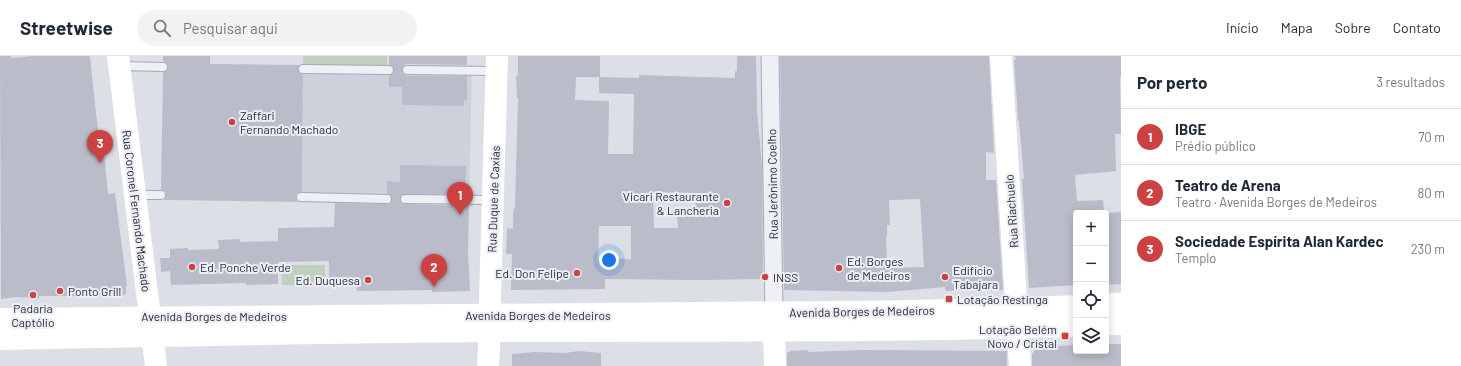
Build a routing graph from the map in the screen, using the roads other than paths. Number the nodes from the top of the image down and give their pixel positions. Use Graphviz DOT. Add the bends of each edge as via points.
graph roads {
  1 [pos="770,56"];
  2 [pos="1001,56"];
  3 [pos="119,61"];
  4 [pos="497,64"];
  5 [pos="163,66"];
  6 [pos="303,69"];
  7 [pos="389,70"];
  8 [pos="407,70"];
  9 [pos="135,195"];
  10 [pos="161,195"];
  11 [pos="302,197"];
  12 [pos="387,199"];
  13 [pos="405,199"];
  14 [pos="494,200"];
  15 [pos="1109,304"];
  16 [pos="1121,304"];
  17 [pos="1073,307"];
  18 [pos="1018,318"];
  19 [pos="0,319"];
  20 [pos="774,322"];
  21 [pos="1109,324"];
  22 [pos="1121,324"];
  23 [pos="151,326"];
  24 [pos="1073,326"];
  25 [pos="0,339"];
  26 [pos="489,357"];
  27 [pos="156,366"];
  28 [pos="775,366"];
  29 [pos="1020,366"];
  1 -- 20 [label="street, Rua Jerônimo Coelho"];
  2 -- 18 [label="main road, Rua Riachuelo"];
  3 -- 5 [label="lane"];
  3 -- 9 [label="main road, Rua Coronel Fernando Machado"];
  4 -- 8 [label="lane"];
  4 -- 14 [label="main road, Rua Duque de Caxias"];
  6 -- 7 [label="lane"];
  9 -- 10 [label="lane"];
  9 -- 23 [label="main road, Rua Coronel Fernando Machado"];
  11 -- 12 [label="lane"];
  13 -- 14 [label="lane"];
  14 -- 26 [label="main road, Rua Duque de Caxias, bridge"];
  15 -- 16 [label="main road"];
  17 -- 18 [label="main road, Avenida Borges de Medeiros"];
  18 -- 20 [label="main road, Avenida Borges de Medeiros"];
  18 -- 24 [label="main road, Avenida Borges de Medeiros"];
  18 -- 29 [label="main road, Rua Riachuelo"];
  19 -- 23 [label="main road, Avenida Borges de Medeiros"];
  20 -- 23 [label="main road, Avenida Borges de Medeiros" via="478,331"];
  20 -- 28 [label="main road, Rua Jerônimo Coelho"];
  21 -- 22 [label="main road"];
  23 -- 25 [label="main road, Avenida Borges de Medeiros"];
  23 -- 27 [label="main road, Rua Coronel Fernando Machado"];
}
